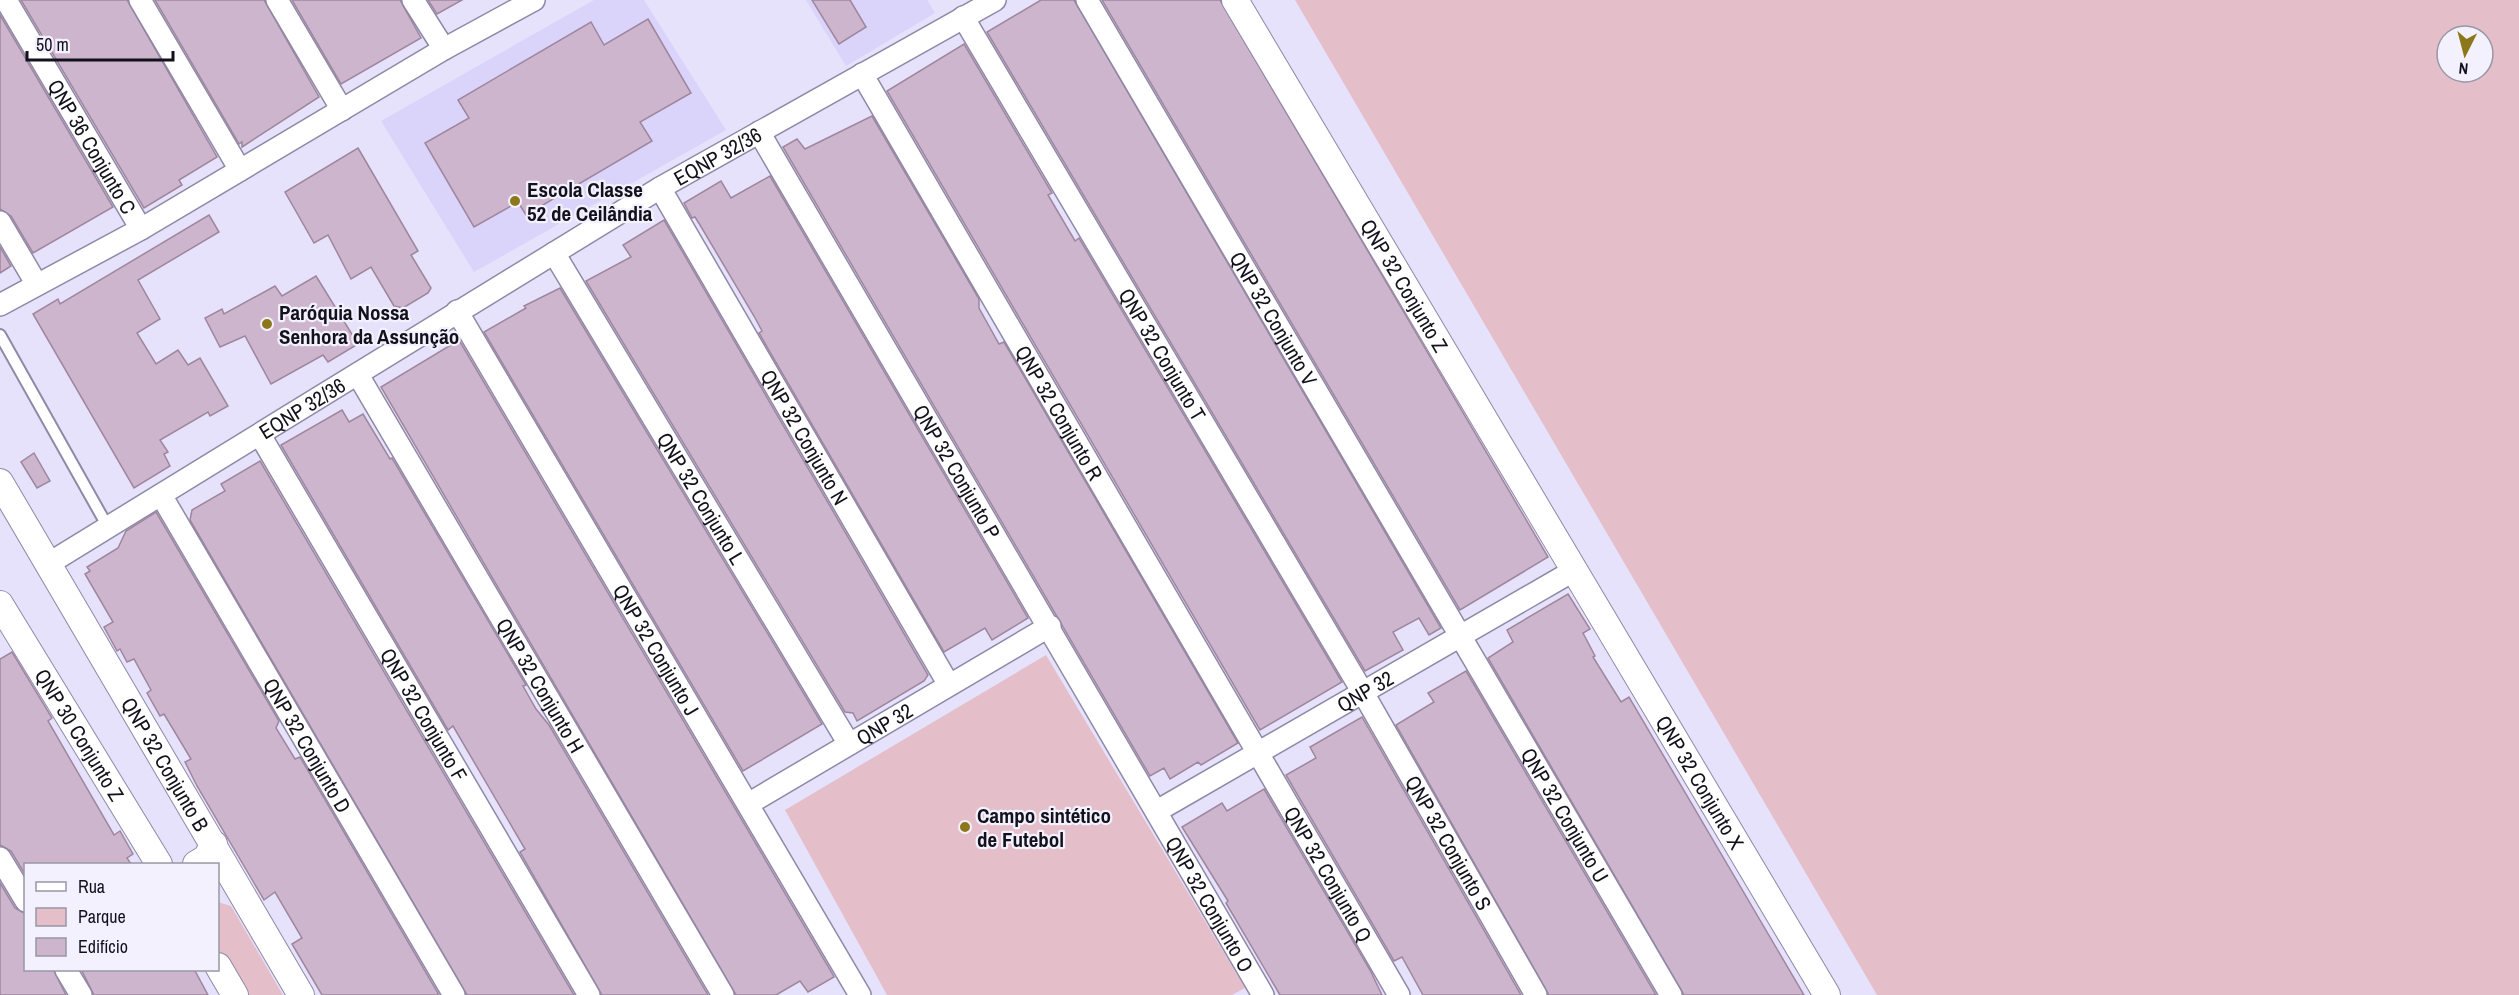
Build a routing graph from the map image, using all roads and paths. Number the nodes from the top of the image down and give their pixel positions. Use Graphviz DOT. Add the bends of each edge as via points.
graph roads {
  1 [pos="6,0"];
  2 [pos="140,0"];
  3 [pos="277,0"];
  4 [pos="413,0"];
  5 [pos="534,0"];
  6 [pos="995,0"];
  7 [pos="1087,0"];
  8 [pos="1235,0"];
  9 [pos="963,17"];
  10 [pos="444,49"];
  11 [pos="861,74"];
  12 [pos="342,110"];
  13 [pos="759,132"];
  14 [pos="240,170"];
  15 [pos="660,188"];
  16 [pos="0,222"];
  17 [pos="141,230"];
  18 [pos="554,253"];
  19 [pos="36,284"];
  20 [pos="0,305"];
  21 [pos="457,311"];
  22 [pos="0,335"];
  23 [pos="358,375"];
  24 [pos="260,435"];
  25 [pos="0,482"];
  26 [pos="161,495"];
  27 [pos="109,529"];
  28 [pos="48,564"];
  29 [pos="1573,572"];
  30 [pos="0,604"];
  31 [pos="1050,626"];
  32 [pos="1460,635"];
  33 [pos="949,685"];
  34 [pos="1362,691"];
  35 [pos="849,744"];
  36 [pos="1258,751"];
  37 [pos="748,804"];
  38 [pos="1156,812"];
  39 [pos="214,844"];
  40 [pos="0,858"];
  41 [pos="158,863"];
  42 [pos="198,863"];
  43 [pos="228,887"];
  44 [pos="24,898"];
  45 [pos="219,968"];
  46 [pos="67,971"];
  47 [pos="854,993"];
  48 [pos="81,995"];
  49 [pos="235,995"];
  50 [pos="302,995"];
  51 [pos="454,995"];
  52 [pos="589,995"];
  53 [pos="723,995"];
  54 [pos="1263,995"];
  55 [pos="1399,995"];
  56 [pos="1536,995"];
  57 [pos="1671,995"];
  58 [pos="1827,995"];
  1 -- 17 [label="street, QNP 36 Conjunto C"];
  2 -- 14 [label="street"];
  3 -- 12 [label="street"];
  4 -- 10 [label="street"];
  5 -- 10 [label="street"];
  6 -- 9 [label="street, EQNP 32/36"];
  7 -- 32 [label="street, QNP 32 Conjunto V"];
  8 -- 29 [label="street, QNP 32 Conjunto Z"];
  9 -- 11 [label="street, EQNP 32/36"];
  9 -- 34 [label="street, QNP 32 Conjunto T"];
  10 -- 12 [label="street"];
  11 -- 13 [label="street, EQNP 32/36"];
  11 -- 36 [label="street, QNP 32 Conjunto R"];
  12 -- 14 [label="street"];
  13 -- 15 [label="street, EQNP 32/36"];
  13 -- 31 [label="street, QNP 32 Conjunto P"];
  14 -- 17 [label="street"];
  15 -- 18 [label="street, EQNP 32/36"];
  15 -- 33 [label="street, QNP 32 Conjunto N"];
  16 -- 19 [label="street"];
  17 -- 19 [label="street"];
  18 -- 21 [label="street, EQNP 32/36"];
  18 -- 35 [label="street, QNP 32 Conjunto L"];
  19 -- 20 [label="street"];
  21 -- 23 [label="street, EQNP 32/36"];
  21 -- 37 [label="street, QNP 32 Conjunto J"];
  22 -- 27 [label="lane"];
  23 -- 24 [label="street, EQNP 32/36"];
  23 -- 53 [label="street, QNP 32 Conjunto H"];
  24 -- 26 [label="street, EQNP 32/36"];
  24 -- 52 [label="street, QNP 32 Conjunto F"];
  25 -- 28 [label="street, QNP 32 Conjunto B"];
  26 -- 27 [label="street, EQNP 32/36"];
  26 -- 51 [label="street, QNP 32 Conjunto D"];
  27 -- 28 [label="street, EQNP 32/36"];
  28 -- 39 [label="street, QNP 32 Conjunto B"];
  29 -- 32 [label="street, QNP 32"];
  29 -- 58 [label="street, QNP 32 Conjunto X"];
  30 -- 41 [label="street, QNP 30 Conjunto Z"];
  31 -- 33 [label="street, QNP 32"];
  31 -- 38 [label="street, QNP 32 Conjunto P"];
  32 -- 34 [label="street, QNP 32"];
  32 -- 57 [label="street, QNP 32 Conjunto U"];
  33 -- 35 [label="street, QNP 32"];
  34 -- 36 [label="street, QNP 32"];
  34 -- 56 [label="street, QNP 32 Conjunto S"];
  35 -- 37 [label="street, QNP 32"];
  36 -- 38 [label="street, QNP 32"];
  36 -- 55 [label="street, QNP 32 Conjunto Q"];
  37 -- 47 [label="street, QNP 32 Conjunto J"];
  38 -- 54 [label="street, QNP 32 Conjunto O"];
  39 -- 42 [label="street" via="206,858"];
  39 -- 43 [label="street, QNP 32 Conjunto B"];
  40 -- 44 [label="street"];
  43 -- 50 [label="street, QNP 32 Conjunto B"];
  45 -- 49 [label="street"];
  46 -- 48 [label="street"];
}
